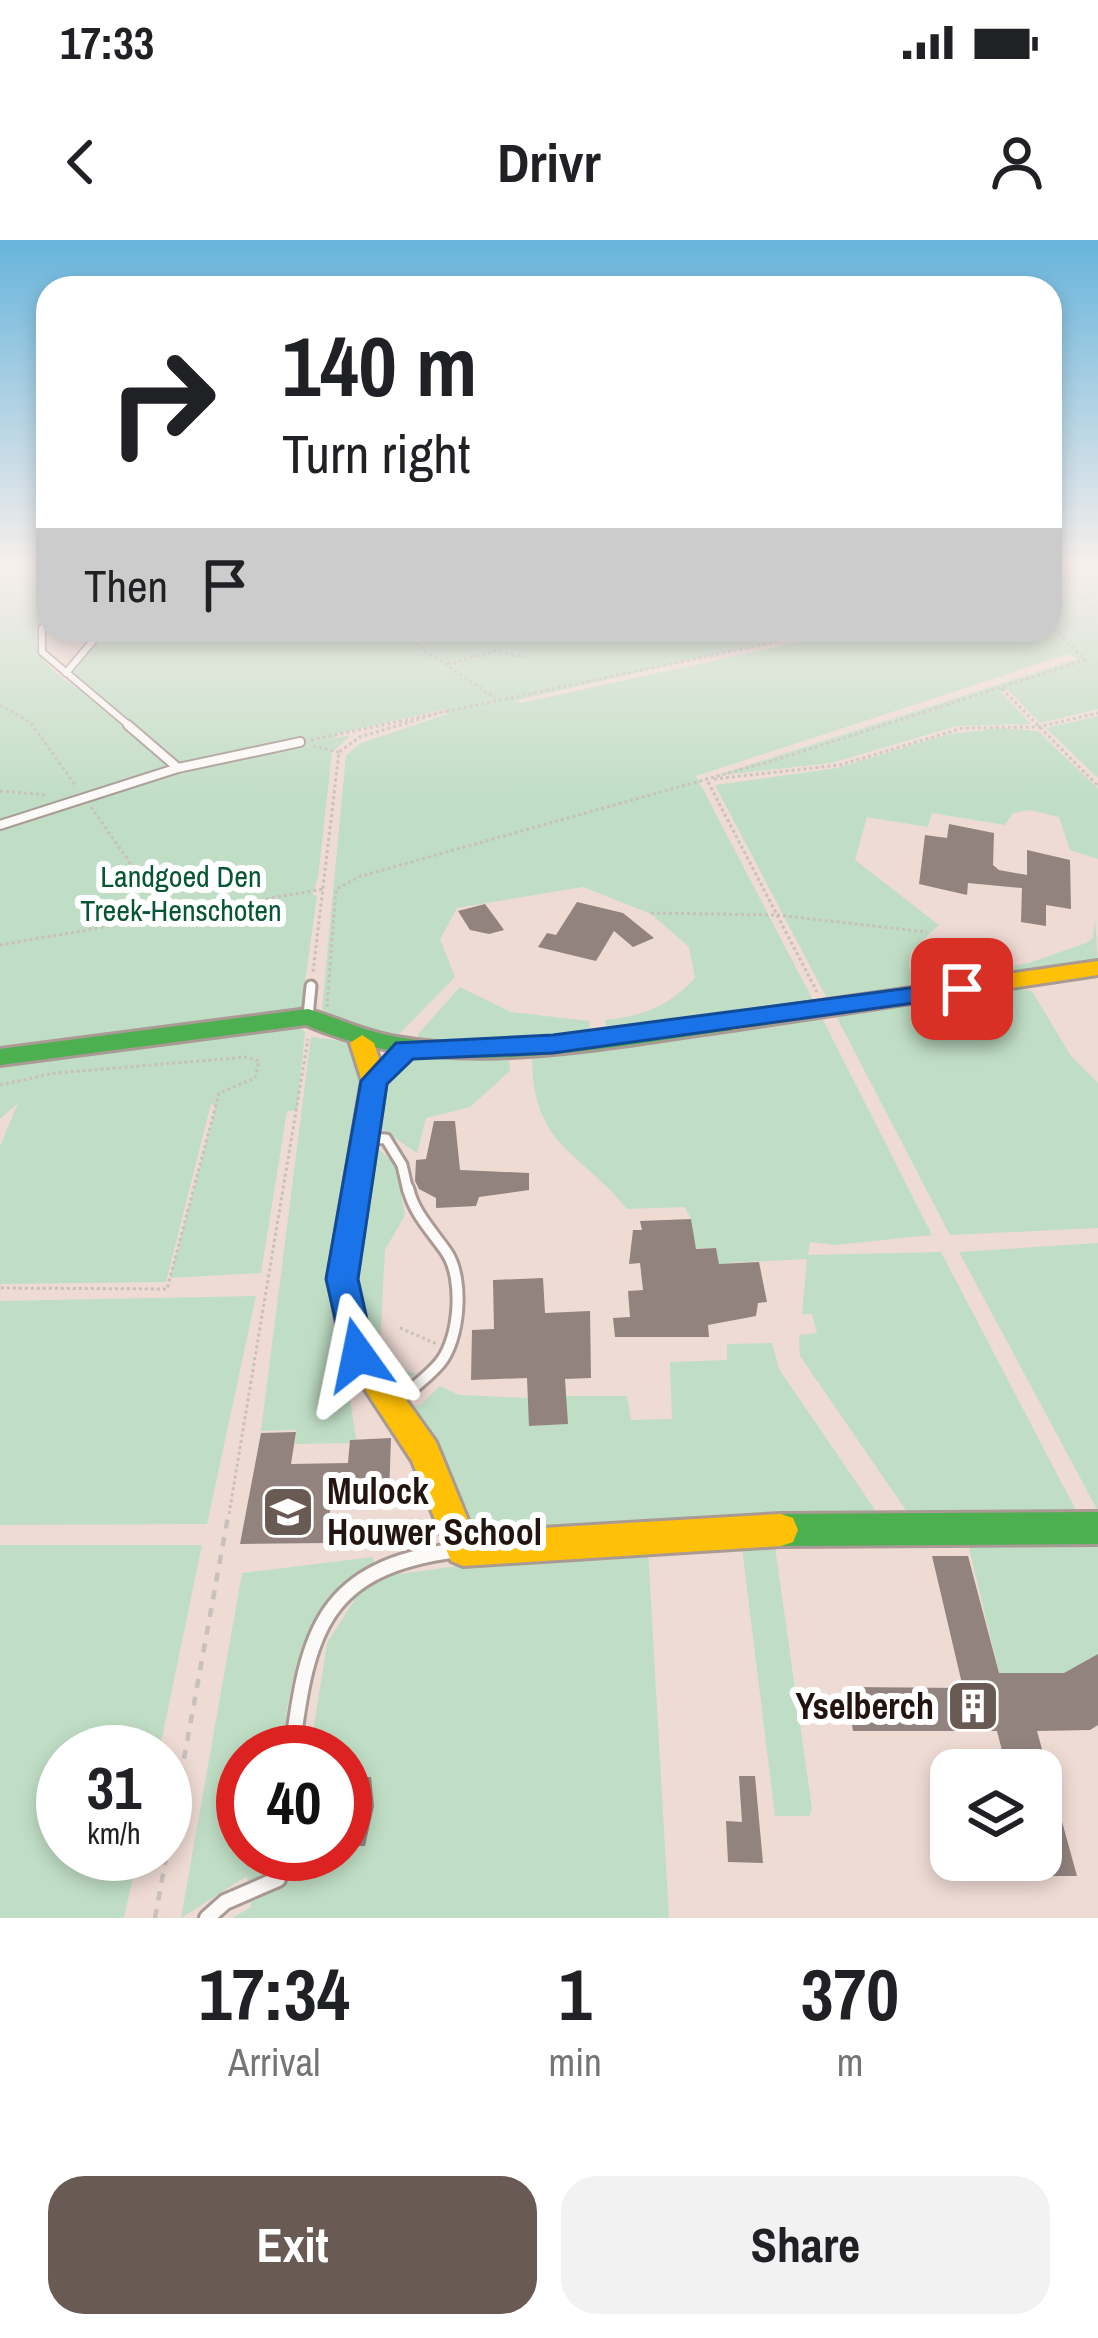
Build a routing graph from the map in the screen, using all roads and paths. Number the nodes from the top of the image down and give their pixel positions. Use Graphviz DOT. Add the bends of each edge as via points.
graph roads {
  1 [pos="42,642"];
  2 [pos="92,642"];
  3 [pos="413,642"];
  4 [pos="773,642"];
  5 [pos="1067,642"];
  6 [pos="524,657"];
  7 [pos="446,664"];
  8 [pos="66,673"];
  9 [pos="1000,687"];
  10 [pos="496,700"];
  11 [pos="464,705"];
  12 [pos="1098,712"];
  13 [pos="368,727"];
  14 [pos="1038,727"];
  15 [pos="360,737"];
  16 [pos="300,742"];
  17 [pos="338,752"];
  18 [pos="178,768"];
  19 [pos="707,780"];
  20 [pos="1098,786"];
  21 [pos="0,791"];
  22 [pos="85,798"];
  23 [pos="0,825"];
  24 [pos="324,889"];
  25 [pos="651,914"];
  26 [pos="777,915"];
  27 [pos="927,932"];
  28 [pos="0,945"];
  29 [pos="1098,968"];
  30 [pos="311,986"];
  31 [pos="826,1010"];
  32 [pos="315,1023"];
  33 [pos="362,1043"];
  34 [pos="406,1050"];
  35 [pos="0,1057"];
  36 [pos="374,1081"];
  37 [pos="0,1085"];
  38 [pos="364,1138"];
  39 [pos="0,1288"];
  40 [pos="400,1328"];
  41 [pos="425,1339"];
  42 [pos="392,1405"];
  43 [pos="1098,1528"];
  44 [pos="463,1549"];
  45 [pos="295,1725"];
  46 [pos="273,1881"];
  47 [pos="154,1918"];
  48 [pos="207,1918"];
  1 -- 8 [label="lane"];
  2 -- 8 [label="lane"];
  3 -- 7 [label="path"];
  4 -- 10 [label="path"];
  5 -- 9 [label="path" via="1084,660"];
  6 -- 7 [label="path" via="496,649"];
  7 -- 10 [label="path"];
  8 -- 18 [label="lane"];
  9 -- 14 [label="path"];
  9 -- 19 [label="path"];
  10 -- 11 [label="path"];
  11 -- 13 [label="path"];
  11 -- 15 [label="path"];
  12 -- 14 [label="path"];
  13 -- 15 [label="path"];
  13 -- 16 [label="path"];
  14 -- 19 [label="path" via="963,728 840,765"];
  14 -- 20 [label="path"];
  15 -- 17 [label="path"];
  16 -- 17 [label="path"];
  16 -- 18 [label="lane"];
  17 -- 24 [label="path"];
  18 -- 22 [label="lane"];
  19 -- 26 [label="path"];
  19 -- 32 [label="path" via="336,889"];
  21 -- 22 [label="path"];
  22 -- 23 [label="lane"];
  24 -- 28 [label="path"];
  24 -- 30 [label="path"];
  25 -- 26 [label="path"];
  26 -- 27 [label="path"];
  26 -- 31 [label="path"];
  29 -- 31 [label="street"];
  30 -- 32 [label="lane"];
  31 -- 34 [label="street" via="553,1044"];
  32 -- 33 [label="street"];
  32 -- 35 [label="street"];
  32 -- 47 [label="path"];
  33 -- 34 [label="street"];
  33 -- 36 [label="street"];
  34 -- 36 [label="street"];
  36 -- 38 [label="street"];
  37 -- 39 [label="path" via="55,1073 259,1060 255,1078 219,1093 167,1289"];
  38 -- 42 [label="street" via="342,1279 358,1355"];
  38 -- 42 [label="lane" via="386,1139 396,1153 412,1205 451,1259 458,1291 441,1362"];
  40 -- 41 [label="path"];
  42 -- 44 [label="street" via="425,1453"];
  43 -- 44 [label="street" via="896,1525"];
  44 -- 45 [label="lane" via="393,1561 334,1601 300,1678"];
  46 -- 48 [label="lane"];
}
